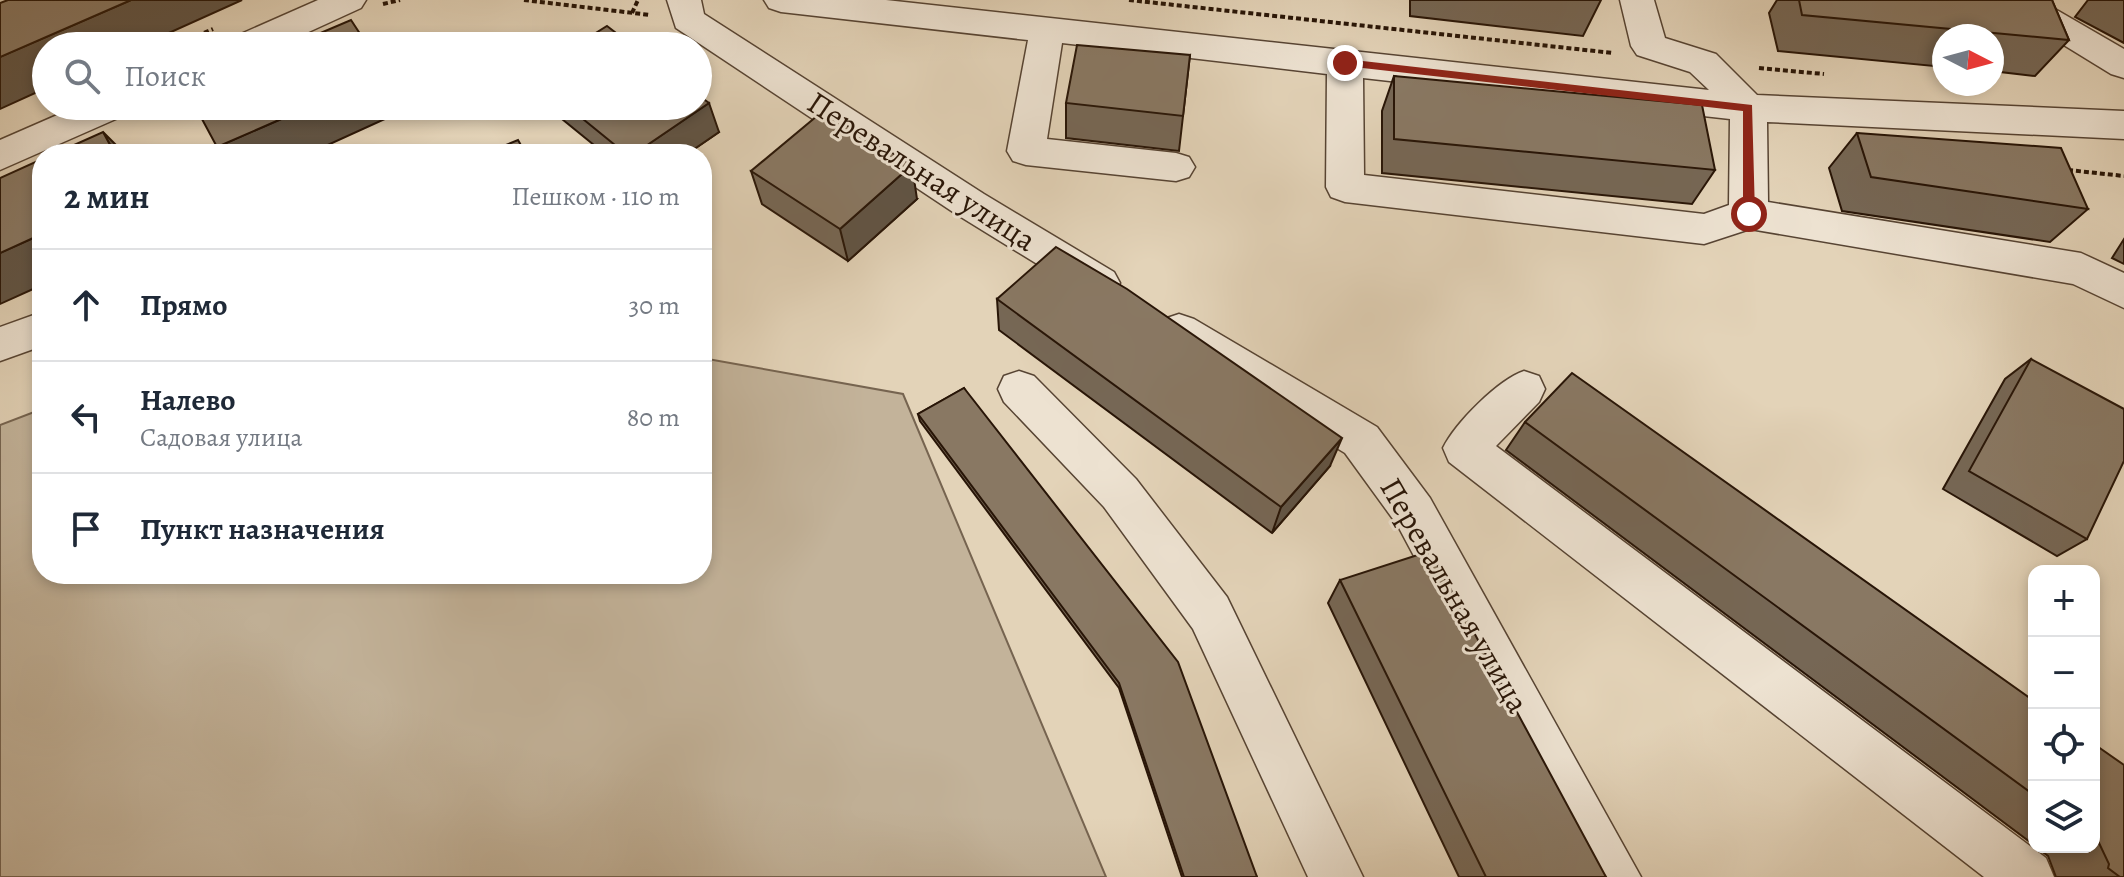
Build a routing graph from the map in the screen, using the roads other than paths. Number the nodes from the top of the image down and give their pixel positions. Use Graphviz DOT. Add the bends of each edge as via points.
graph roads {
  1 [pos="349,0"];
  2 [pos="684,0"];
  3 [pos="781,0"];
  4 [pos="1637,0"];
  5 [pos="2034,11"];
  6 [pos="1047,29"];
  7 [pos="277,32"];
  8 [pos="706,32"];
  9 [pos="712,36"];
  10 [pos="1345,63"];
  11 [pos="2124,65"];
  12 [pos="1748,108"];
  13 [pos="81,120"];
  14 [pos="2124,125"];
  15 [pos="0,156"];
  16 [pos="1176,167"];
  17 [pos="1749,214"];
  18 [pos="2124,292"];
  19 [pos="32,333"];
  20 [pos="0,344"];
  21 [pos="1019,389"];
  22 [pos="1524,389"];
  23 [pos="1336,877"];
  24 [pos="1614,877"];
  25 [pos="2027,877"];
  1 -- 7 [label="street"];
  2 -- 8 [label="street, Перевальная улица" via="688,20"];
  3 -- 6 [label="street"];
  4 -- 12 [label="street" via="1649,46 1703,63"];
  5 -- 11 [label="street"];
  6 -- 10 [label="street"];
  6 -- 16 [label="street" via="1026,151"];
  9 -- 24 [label="street, Перевальная улица" via="970,204 1361,440 1414,512"];
  10 -- 12 [label="street"];
  10 -- 17 [label="street" via="1345,187 1704,229"];
  12 -- 14 [label="street"];
  12 -- 17 [label="street"];
  13 -- 15 [label="street"];
  17 -- 18 [label="street" via="2081,269"];
  19 -- 20 [label="street"];
  21 -- 23 [label="street" via="1120,493 1210,613"];
  22 -- 25 [label="street" via="1465,448"];
}
